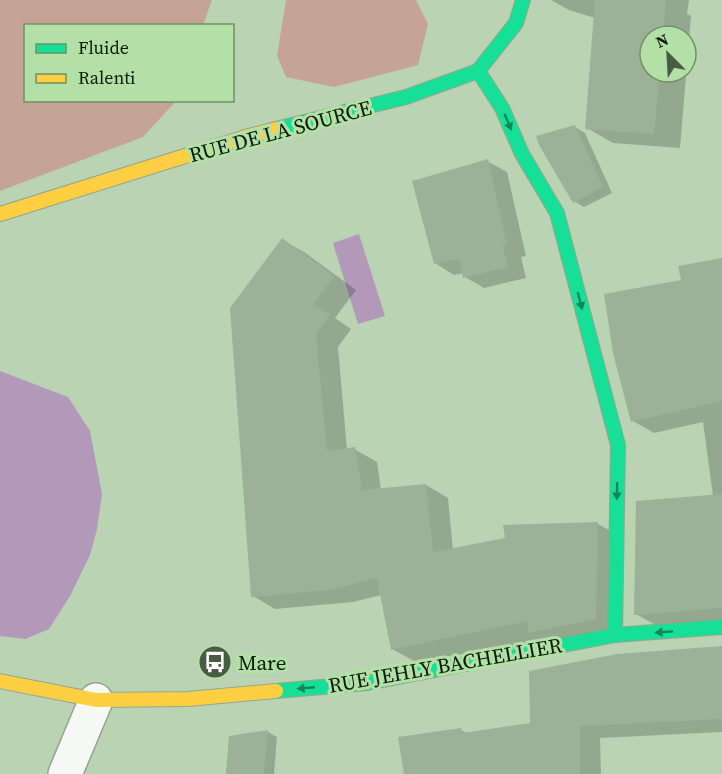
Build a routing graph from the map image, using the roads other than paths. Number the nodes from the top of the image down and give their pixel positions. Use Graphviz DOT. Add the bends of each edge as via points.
graph roads {
  1 [pos="523,0"];
  2 [pos="478,71"];
  3 [pos="0,214"];
  4 [pos="722,627"];
  5 [pos="615,635"];
  6 [pos="0,681"];
  7 [pos="96,700"];
  8 [pos="65,774"];
  1 -- 2 [label="street" via="516,23"];
  2 -- 3 [label="street, RUE DE LA SOURCE" via="406,97 249,136"];
  2 -- 5 [label="street, one-way" via="557,213 618,445"];
  4 -- 5 [label="street, RUE JEHLY BACHELLIER, one-way"];
  5 -- 7 [label="street, RUE JEHLY BACHELLIER, one-way" via="367,683 188,699"];
  6 -- 7 [label="street, RUE JEHLY BACHELLIER"];
  7 -- 8 [label="street"];
}
